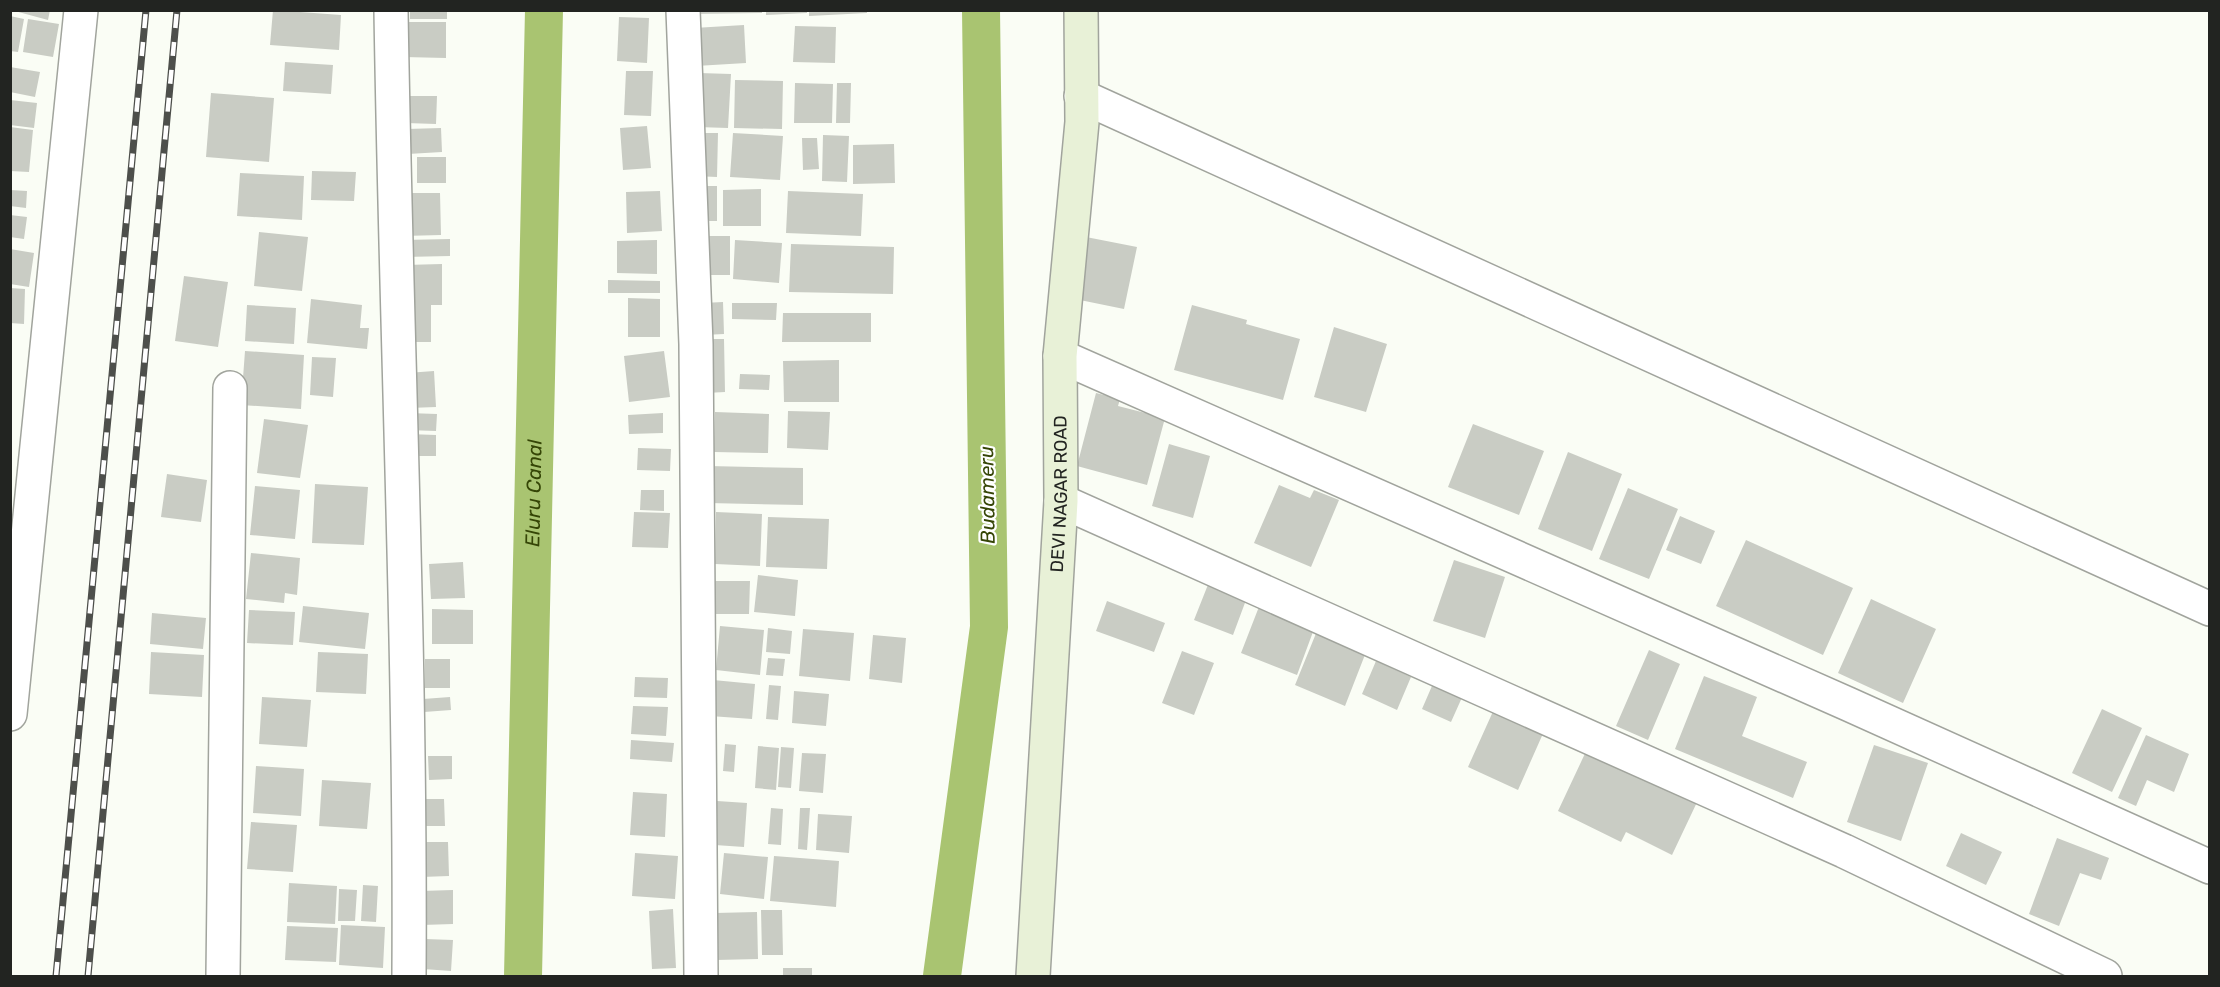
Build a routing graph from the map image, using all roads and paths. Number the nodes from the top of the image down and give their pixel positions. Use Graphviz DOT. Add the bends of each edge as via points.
graph roads {
  1 [pos="81,10"];
  2 [pos="391,10"];
  3 [pos="683,10"];
  4 [pos="1081,10"];
  5 [pos="1081,96"];
  6 [pos="1060,356"];
  7 [pos="230,388"];
  8 [pos="1061,501"];
  9 [pos="2210,609"];
  10 [pos="10,714"];
  11 [pos="2210,867"];
  12 [pos="223,976"];
  13 [pos="409,976"];
  14 [pos="701,976"];
  15 [pos="1033,976"];
  16 [pos="2105,976"];
  1 -- 10 [label="street"];
  2 -- 13 [label="street" via="396,318 408,664"];
  3 -- 14 [label="street" via="696,344"];
  4 -- 5 [label="street, DEVI NAGAR ROAD"];
  5 -- 6 [label="street, DEVI NAGAR ROAD" via="1082,122"];
  5 -- 9 [label="street"];
  6 -- 8 [label="street, DEVI NAGAR ROAD"];
  6 -- 11 [label="street"];
  7 -- 12 [label="street"];
  8 -- 15 [label="street, DEVI NAGAR ROAD"];
  8 -- 16 [label="street" via="1844,851"];
}
